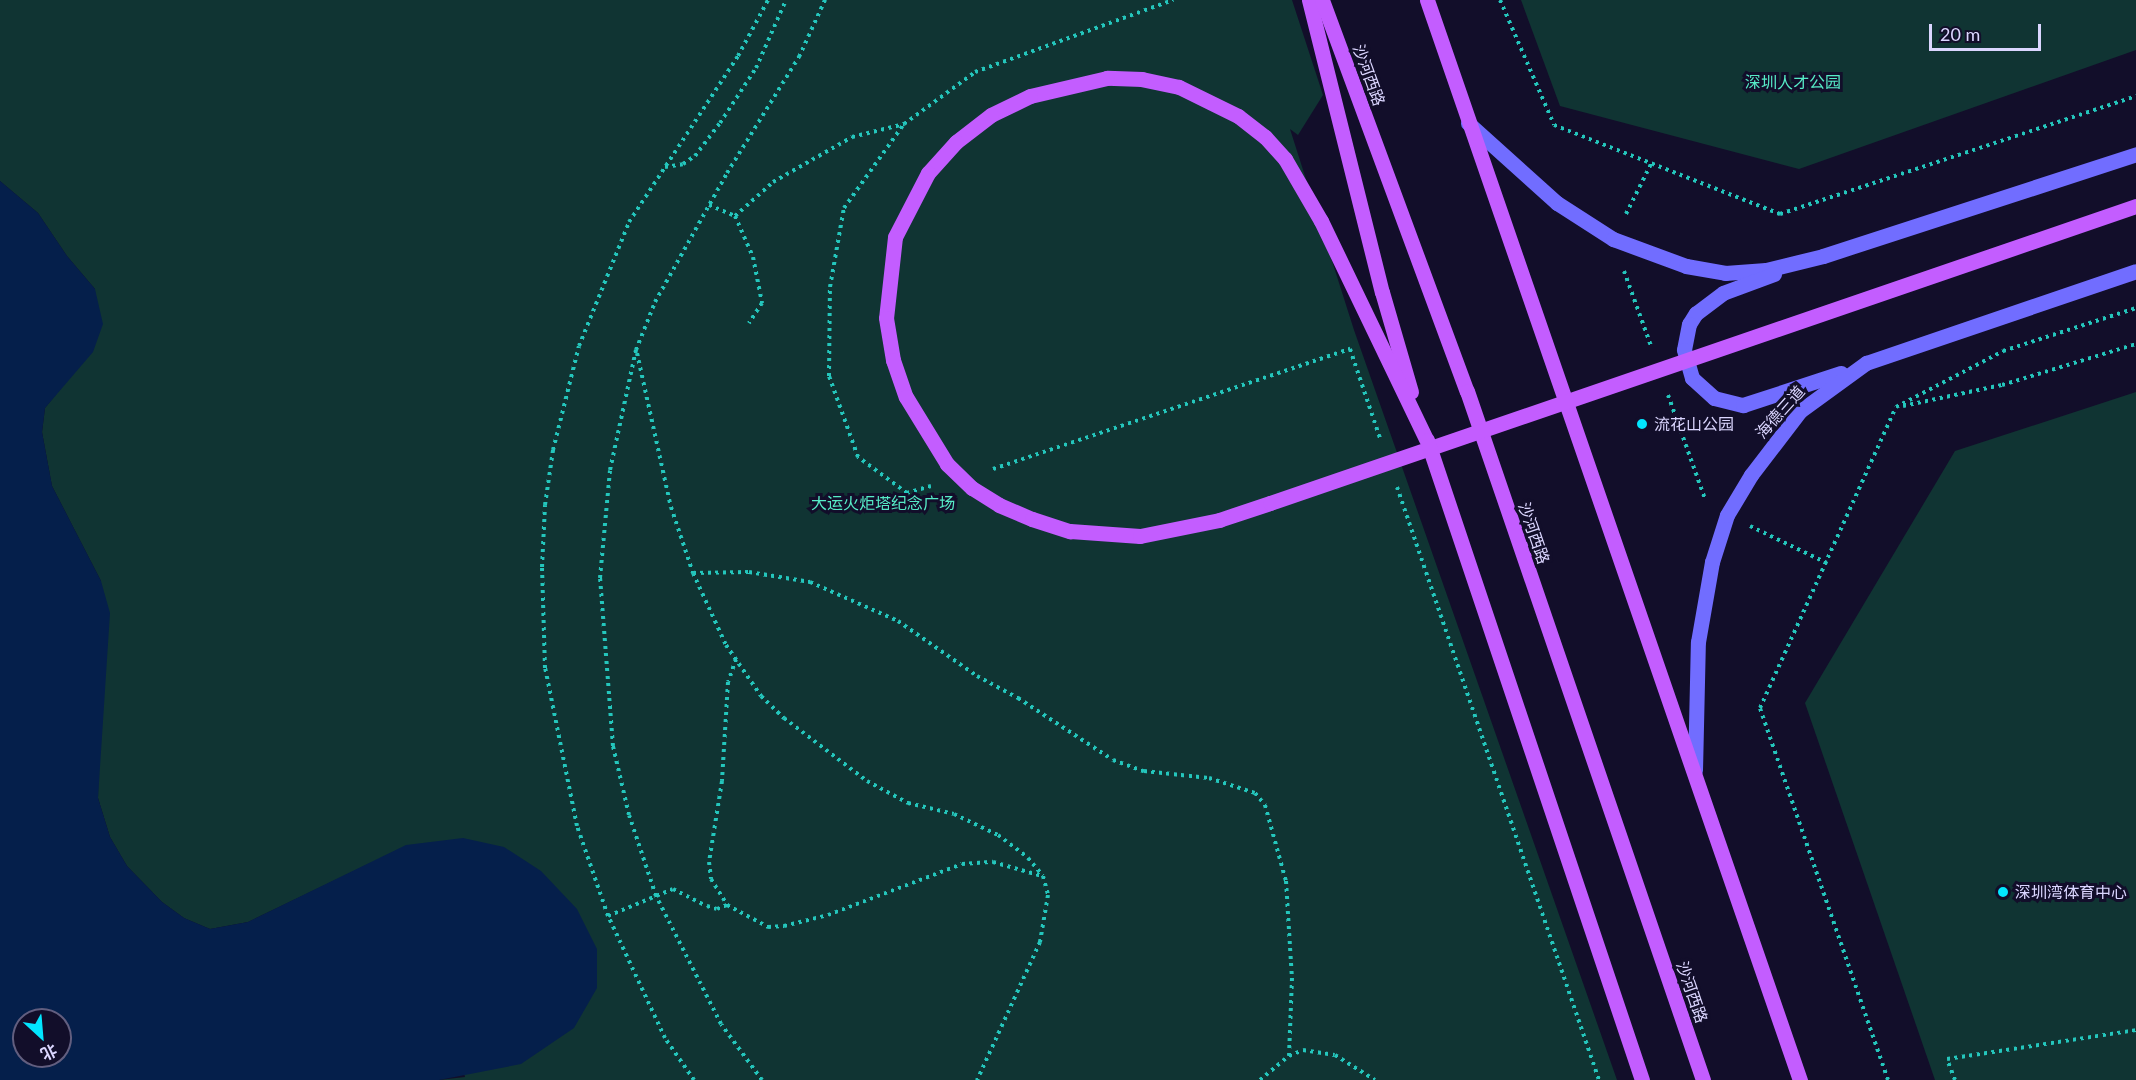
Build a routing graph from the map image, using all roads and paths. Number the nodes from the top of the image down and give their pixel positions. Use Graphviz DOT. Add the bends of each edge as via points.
graph roads {
  1 [pos="768,0"];
  2 [pos="786,0"];
  3 [pos="825,0"];
  4 [pos="1173,0"];
  5 [pos="1309,0"];
  6 [pos="1322,0"];
  7 [pos="1427,0"];
  8 [pos="1500,0"];
  9 [pos="2136,96"];
  10 [pos="1468,123"];
  11 [pos="904,124"];
  12 [pos="2136,154"];
  13 [pos="1651,164"];
  14 [pos="664,167"];
  15 [pos="709,205"];
  16 [pos="2136,206"];
  17 [pos="735,216"];
  18 [pos="1613,239"];
  19 [pos="1823,256"];
  20 [pos="2136,271"];
  21 [pos="2136,308"];
  22 [pos="749,323"];
  23 [pos="2136,344"];
  24 [pos="636,350"];
  25 [pos="1866,363"];
  26 [pos="1896,407"];
  27 [pos="1426,439"];
  28 [pos="1384,450"];
  29 [pos="982,472"];
  30 [pos="939,484"];
  31 [pos="1396,484"];
  32 [pos="1727,515"];
  33 [pos="1827,563"];
  34 [pos="693,573"];
  35 [pos="736,659"];
  36 [pos="1695,779"];
  37 [pos="1042,876"];
  38 [pos="656,896"];
  39 [pos="727,905"];
  40 [pos="608,916"];
  41 [pos="2136,1030"];
  42 [pos="1289,1056"];
  43 [pos="694,1080"];
  44 [pos="762,1080"];
  45 [pos="977,1080"];
  46 [pos="1260,1080"];
  47 [pos="1375,1080"];
  48 [pos="1599,1080"];
  49 [pos="1642,1080"];
  50 [pos="1704,1080"];
  51 [pos="1800,1080"];
  52 [pos="1888,1080"];
  53 [pos="1955,1080"];
  1 -- 14 [label="path" via="738,56"];
  2 -- 14 [label="path" via="756,68 720,123 695,156 683,164"];
  3 -- 15 [label="path" via="794,66"];
  4 -- 11 [label="path" via="975,72"];
  5 -- 27 [label="main road" via="1382,292"];
  6 -- 50 [label="main road, 沙河西路" via="1467,391"];
  7 -- 10 [label="main road"];
  8 -- 13 [label="path" via="1554,125"];
  9 -- 13 [label="path" via="1780,214"];
  10 -- 18 [label="main road" via="1557,203"];
  10 -- 36 [label="main road"];
  11 -- 17 [label="path" via="852,137 772,182"];
  11 -- 30 [label="path" via="844,208 830,287 829,376 858,457 907,493"];
  12 -- 19 [label="main road"];
  13 -- 18 [label="path"];
  14 -- 40 [label="path" via="629,222 579,346 553,450 545,505 545,668 577,826"];
  15 -- 17 [label="path"];
  15 -- 24 [label="path" via="655,302"];
  16 -- 27 [label="main road" via="1281,500 1167,532 1107,536 1070,531 999,505 972,488 947,464 906,397 886,318 887,278 895,237 928,173 991,115 1030,96 1107,78 1142,79 1179,87 1209,99 1265,137 1285,159 1317,213"];
  17 -- 22 [label="path" via="753,257 762,303"];
  18 -- 19 [label="main road" via="1686,266 1725,273 1766,270"];
  19 -- 25 [label="main road" via="1708,301 1696,313 1685,337 1689,371 1714,399 1743,405"];
  20 -- 25 [label="main road, 海德三道"];
  21 -- 26 [label="path" via="2003,351"];
  23 -- 26 [label="path" via="2002,386"];
  24 -- 34 [label="path" via="671,507"];
  24 -- 38 [label="path" via="610,470 600,578 613,746 629,814"];
  25 -- 32 [label="main road, 海德三道" via="1800,411 1751,475"];
  26 -- 33 [label="path"];
  27 -- 49 [label="main road"];
  28 -- 29 [label="path" via="1350,349"];
  31 -- 48 [label="path"];
  32 -- 33 [label="path"];
  32 -- 36 [label="main road, 海德三道" via="1712,562 1698,642"];
  33 -- 52 [label="path" via="1760,708"];
  34 -- 35 [label="path"];
  34 -- 42 [label="path" via="749,572 810,582 898,621 977,676 1113,760 1144,771 1209,778 1254,793 1265,805 1286,881 1292,978"];
  35 -- 37 [label="path" via="761,696 784,718 867,781 908,803 954,814 998,835 1028,858"];
  35 -- 39 [label="path" via="728,682 722,782 709,862 711,879"];
  36 -- 51 [label="main road"];
  37 -- 39 [label="path" via="993,862 962,864 828,915 784,926 768,927"];
  37 -- 45 [label="path" via="1048,896 1040,942"];
  38 -- 39 [label="path" via="673,889 717,909"];
  38 -- 40 [label="path"];
  38 -- 44 [label="path" via="721,1024"];
  40 -- 43 [label="path" via="665,1038"];
  41 -- 53 [label="path" via="1947,1059"];
  42 -- 46 [label="path"];
  42 -- 47 [label="path" via="1304,1050 1335,1055"];
}
